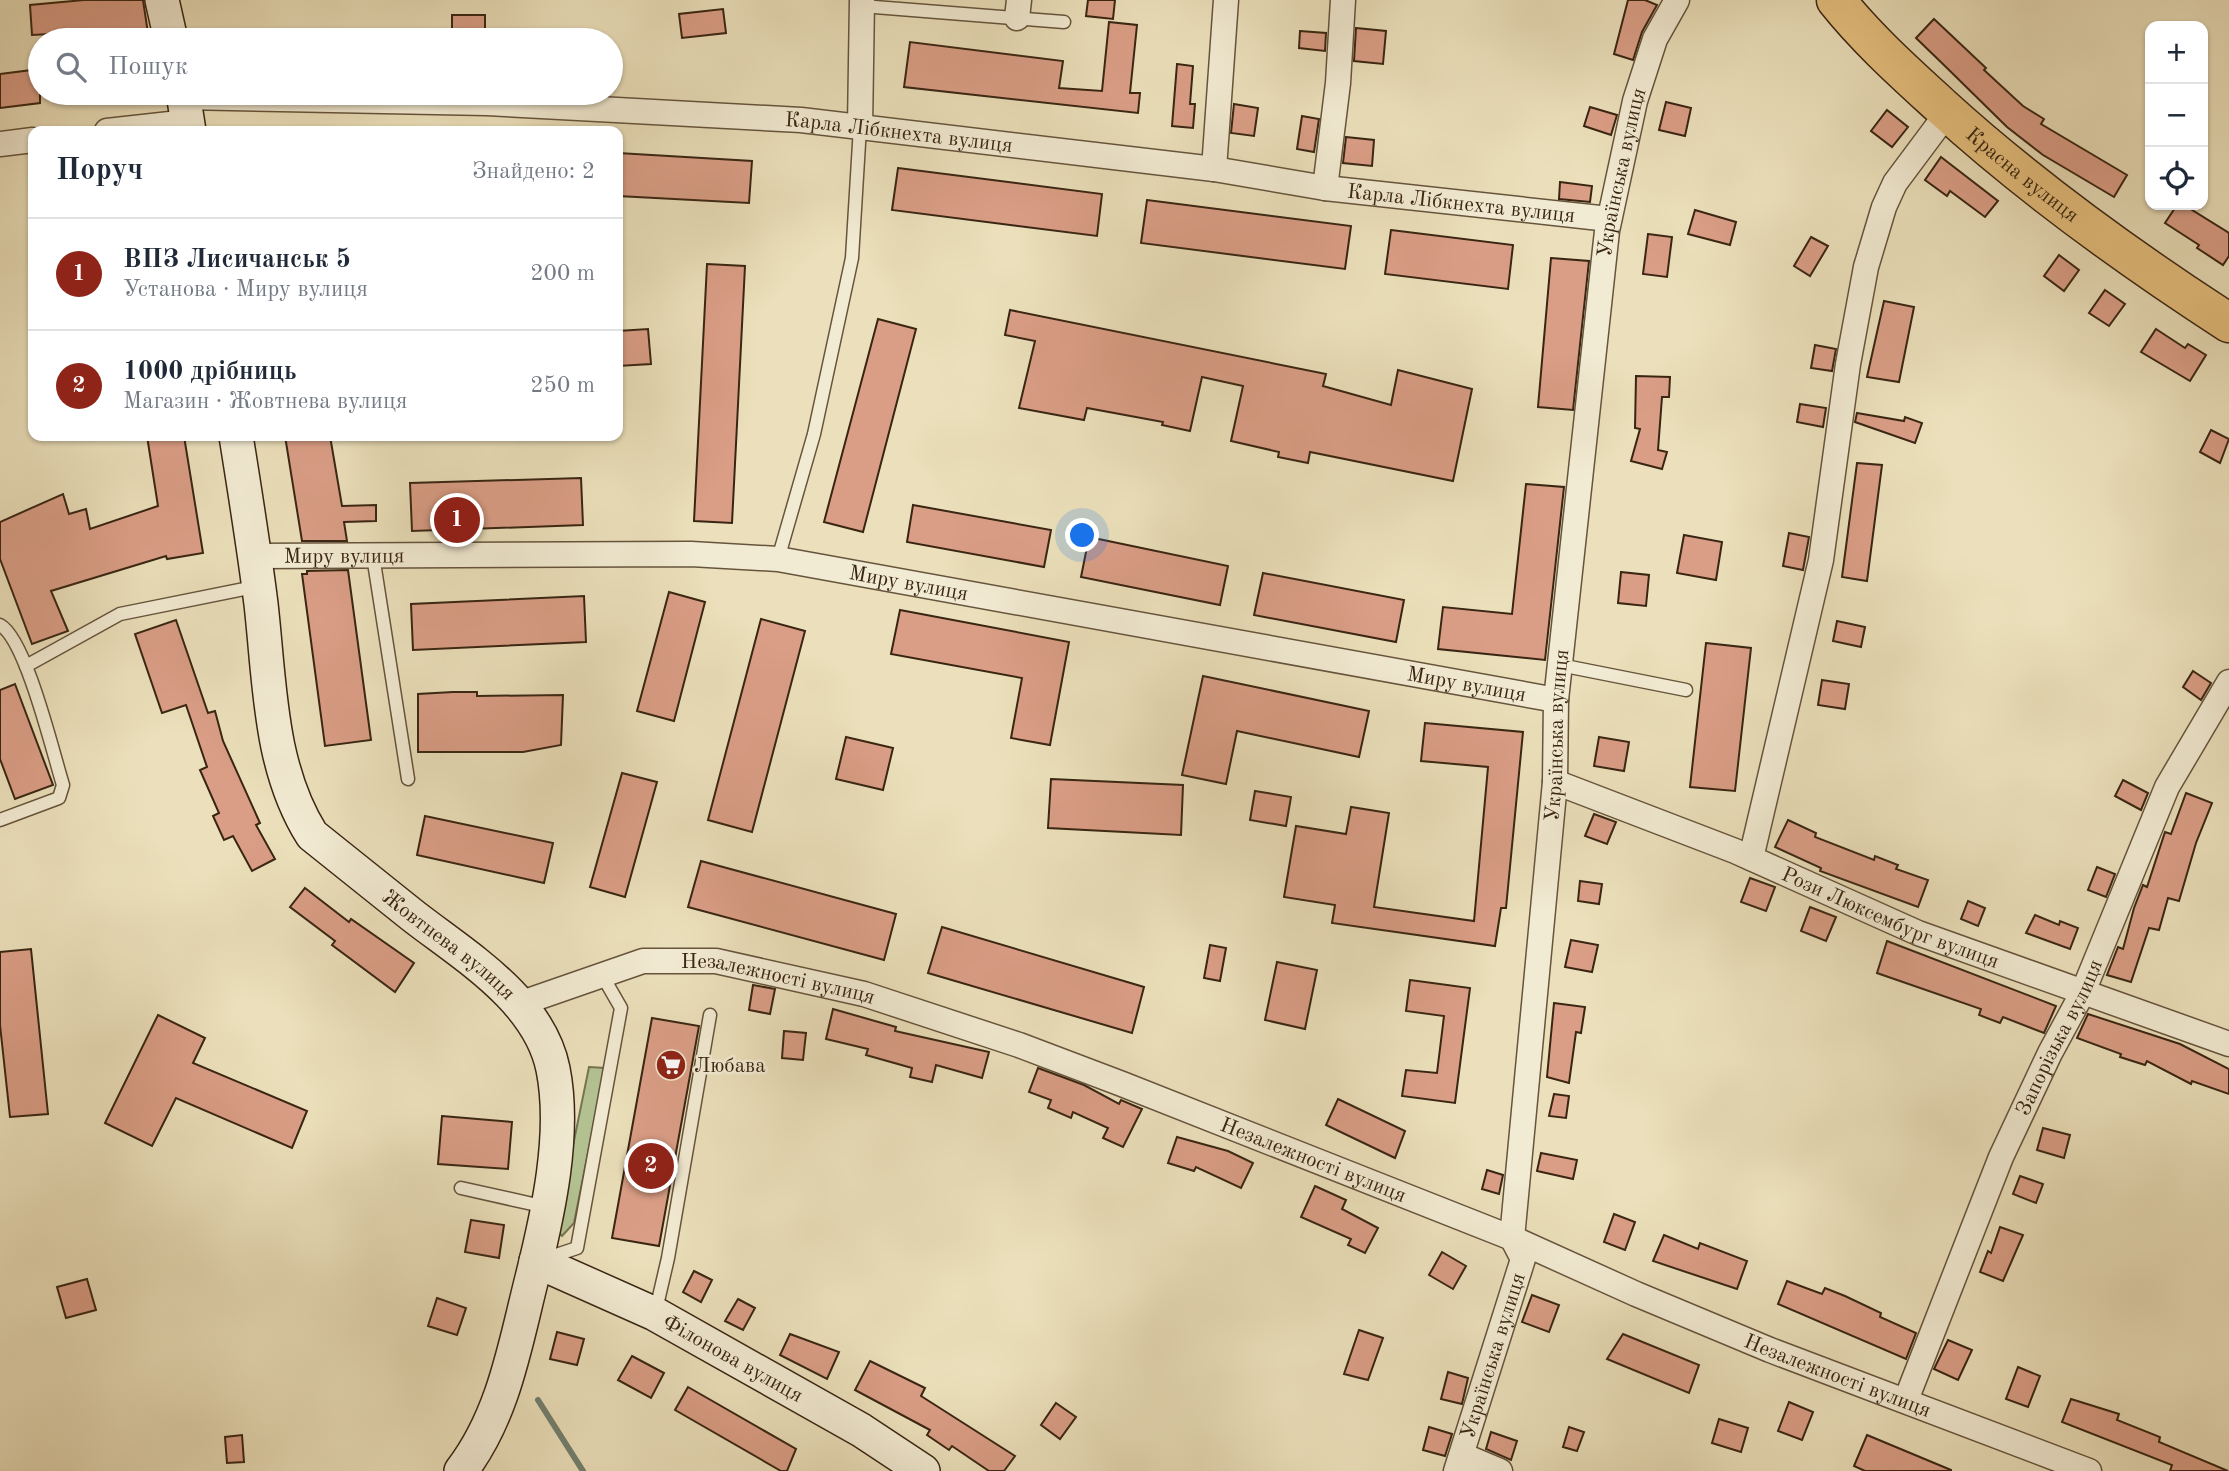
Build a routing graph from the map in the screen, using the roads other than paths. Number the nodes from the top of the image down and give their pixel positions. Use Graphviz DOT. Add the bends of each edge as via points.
graph roads {
  1 [pos="162,0"];
  2 [pos="1226,0"];
  3 [pos="1343,0"];
  4 [pos="1677,0"];
  5 [pos="1836,0"];
  6 [pos="862,3"];
  7 [pos="1018,9"];
  8 [pos="1064,22"];
  9 [pos="168,28"];
  10 [pos="412,105"];
  11 [pos="524,105"];
  12 [pos="186,111"];
  13 [pos="1948,112"];
  14 [pos="127,126"];
  15 [pos="860,127"];
  16 [pos="28,141"];
  17 [pos="0,144"];
  18 [pos="1214,169"];
  19 [pos="1325,188"];
  20 [pos="1609,219"];
  21 [pos="2229,323"];
  22 [pos="237,441"];
  23 [pos="373,556"];
  24 [pos="778,559"];
  25 [pos="257,571"];
  26 [pos="0,625"];
  27 [pos="1560,665"];
  28 [pos="26,666"];
  29 [pos="2229,682"];
  30 [pos="1686,690"];
  31 [pos="1556,700"];
  32 [pos="408,779"];
  33 [pos="1555,782"];
  34 [pos="0,820"];
  35 [pos="1751,858"];
  36 [pos="602,975"];
  37 [pos="2083,992"];
  38 [pos="519,1004"];
  39 [pos="710,1015"];
  40 [pos="2229,1044"];
  41 [pos="461,1188"];
  42 [pos="546,1207"];
  43 [pos="1512,1238"];
  44 [pos="536,1261"];
  45 [pos="655,1314"];
  46 [pos="1906,1400"];
  47 [pos="1459,1463"];
  48 [pos="461,1471"];
  49 [pos="923,1471"];
  50 [pos="1500,1471"];
  51 [pos="2089,1471"];
  1 -- 9 [label="main road"];
  2 -- 18 [label="street"];
  3 -- 19 [label="street"];
  4 -- 20 [label="street, Українська вулиця" via="1655,38 1635,101"];
  5 -- 13 [label="main road, Красна вулиця" via="1860,29"];
  6 -- 7 [label="lane"];
  6 -- 15 [label="street"];
  7 -- 8 [label="lane"];
  10 -- 12 [label="street, Карла Лібкнехта вулиця"];
  11 -- 15 [label="street, Карла Лібкнехта вулиця"];
  12 -- 14 [label="street, Карла Лібкнехта вулиця"];
  13 -- 21 [label="main road, Красна вулиця" via="2043,193"];
  13 -- 35 [label="street" via="1895,183 1866,267 1821,560"];
  15 -- 18 [label="street, Карла Лібкнехта вулиця"];
  15 -- 24 [label="lane" via="852,258 814,434"];
  16 -- 17 [label="street"];
  18 -- 19 [label="street, Карла Лібкнехта вулиця"];
  19 -- 20 [label="street, Карла Лібкнехта вулиця"];
  20 -- 27 [label="street, Українська вулиця"];
  22 -- 25 [label="main road, Жовтнева вулиця"];
  23 -- 24 [label="street, Миру вулиця" via="691,554"];
  23 -- 25 [label="street, Миру вулиця"];
  23 -- 32 [label="lane"];
  24 -- 31 [label="street, Миру вулиця"];
  25 -- 28 [label="lane" via="120,614"];
  25 -- 38 [label="main road, Жовтнева вулиця" via="278,749 296,810 313,835"];
  26 -- 28 [label="lane" via="9,629"];
  27 -- 30 [label="lane"];
  27 -- 31 [label="street, Українська вулиця"];
  28 -- 34 [label="lane" via="63,785 58,798"];
  29 -- 37 [label="street, Запорізька вулиця" via="2167,787"];
  31 -- 33 [label="street, Українська вулиця"];
  33 -- 35 [label="street, Рози Люксембург вулиця"];
  33 -- 43 [label="street, Українська вулиця"];
  35 -- 37 [label="street, Рози Люксембург вулиця" via="1918,933"];
  36 -- 38 [label="street, Незалежності вулиця"];
  36 -- 43 [label="street, Незалежності вулиця" via="643,961 716,961 864,994 1110,1079"];
  36 -- 44 [label="lane" via="621,1009 577,1248"];
  37 -- 40 [label="street, Рози Люксембург вулиця"];
  37 -- 46 [label="street, Запорізька вулиця" via="2001,1157"];
  38 -- 42 [label="main road, Жовтнева вулиця" via="552,1067 559,1129"];
  39 -- 45 [label="lane"];
  41 -- 42 [label="lane"];
  42 -- 44 [label="main road, Жовтнева вулиця"];
  43 -- 46 [label="street, Незалежності вулиця" via="1685,1315"];
  43 -- 47 [label="street, Українська вулиця" via="1523,1259"];
  44 -- 45 [label="main road, Філонова вулиця"];
  44 -- 48 [label="main road, Жовтнева вулиця" via="500,1402"];
  45 -- 49 [label="main road, Філонова вулиця" via="861,1430"];
  46 -- 51 [label="street, Незалежності вулиця"];
  47 -- 50 [label="street"];
}
